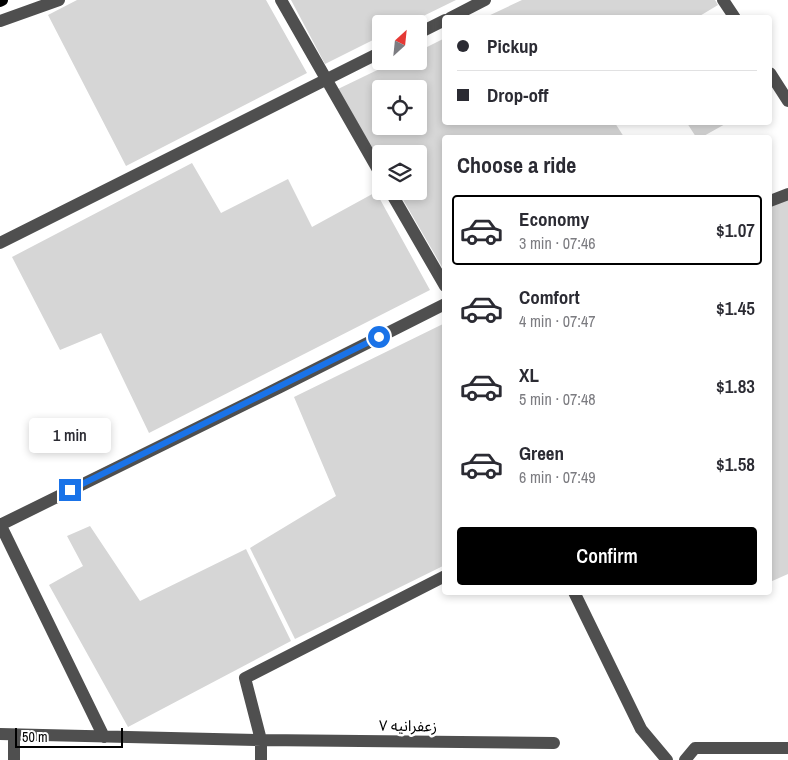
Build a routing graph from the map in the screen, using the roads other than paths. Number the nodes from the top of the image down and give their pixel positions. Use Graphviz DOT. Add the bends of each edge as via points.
graph roads {
  1 [pos="59,0"];
  2 [pos="281,0"];
  3 [pos="486,0"];
  4 [pos="724,0"];
  5 [pos="456,15"];
  6 [pos="733,15"];
  7 [pos="0,21"];
  8 [pos="442,22"];
  9 [pos="428,28"];
  10 [pos="372,56"];
  11 [pos="772,76"];
  12 [pos="326,79"];
  13 [pos="788,101"];
  14 [pos="372,159"];
  15 [pos="788,194"];
  16 [pos="395,200"];
  17 [pos="772,200"];
  18 [pos="0,243"];
  19 [pos="442,281"];
  20 [pos="442,306"];
  21 [pos="0,524"];
  22 [pos="442,578"];
  23 [pos="575,595"];
  24 [pos="0,734"];
  25 [pos="14,735"];
  26 [pos="104,737"];
  27 [pos="261,740"];
  28 [pos="554,743"];
  29 [pos="788,748"];
  30 [pos="14,760"];
  31 [pos="261,760"];
  32 [pos="667,760"];
  33 [pos="685,760"];
  1 -- 7 [label="street"];
  2 -- 12 [label="street"];
  3 -- 5 [label="street"];
  4 -- 6 [label="street"];
  8 -- 9 [label="street"];
  10 -- 12 [label="street"];
  11 -- 13 [label="street"];
  12 -- 14 [label="street"];
  12 -- 18 [label="street"];
  15 -- 17 [label="street"];
  16 -- 19 [label="street"];
  20 -- 21 [label="street"];
  21 -- 26 [label="street"];
  22 -- 27 [label="street" via="245,678"];
  23 -- 32 [label="street" via="641,729"];
  24 -- 25 [label="street, زعفرانیه ۷"];
  25 -- 26 [label="street, زعفرانیه ۷"];
  25 -- 30 [label="street"];
  26 -- 27 [label="street, زعفرانیه ۷"];
  27 -- 28 [label="street, زعفرانیه ۷"];
  27 -- 31 [label="street"];
  29 -- 33 [label="street" via="695,748"];
}
